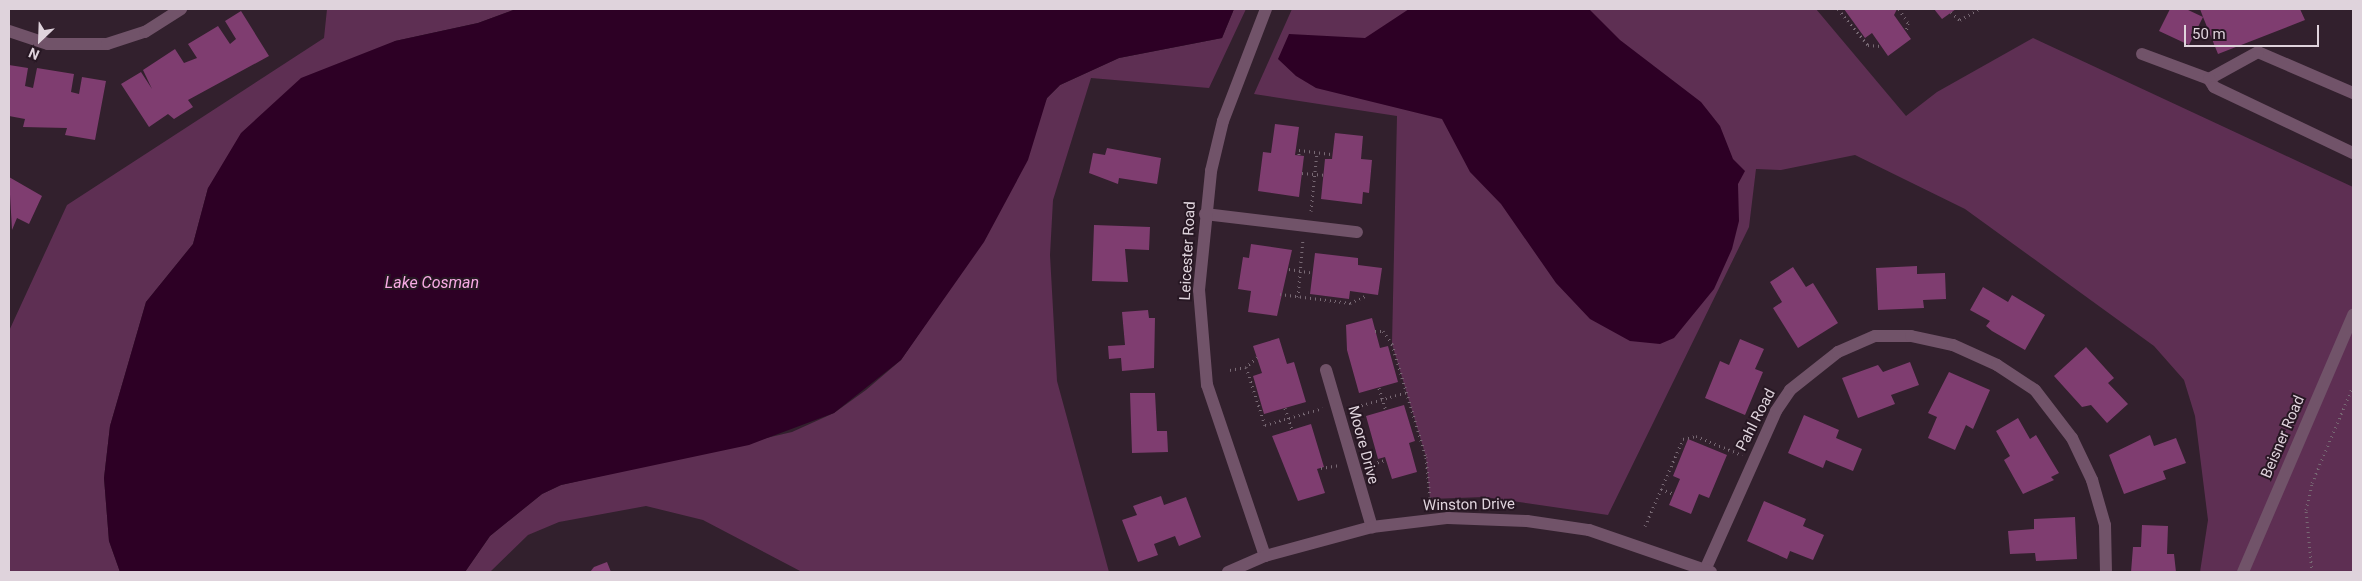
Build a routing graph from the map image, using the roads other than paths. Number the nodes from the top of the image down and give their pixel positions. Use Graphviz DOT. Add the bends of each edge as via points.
graph roads {
  1 [pos="181,9"];
  2 [pos="1266,9"];
  3 [pos="9,30"];
  4 [pos="2142,54"];
  5 [pos="2209,79"];
  6 [pos="2353,93"];
  7 [pos="2353,153"];
  8 [pos="1205,214"];
  9 [pos="1357,232"];
  10 [pos="2353,314"];
  11 [pos="1326,370"];
  12 [pos="1372,527"];
  13 [pos="1265,556"];
  14 [pos="1708,571"];
  15 [pos="1228,572"];
  16 [pos="2106,572"];
  17 [pos="2243,572"];
  1 -- 3 [label="street" via="145,32 107,44 48,44"];
  2 -- 8 [label="street, Leicester Road" via="1223,121"];
  4 -- 5 [label="street"];
  5 -- 6 [label="street" via="2258,52"];
  5 -- 7 [label="street" via="2214,87"];
  8 -- 9 [label="street"];
  8 -- 13 [label="street, Leicester Road" via="1199,290 1208,385"];
  10 -- 17 [label="street, Beisner Road"];
  11 -- 12 [label="street, Moore Drive"];
  12 -- 13 [label="street, Winston Drive"];
  12 -- 14 [label="street, Winston Drive" via="1448,518 1536,522 1589,530"];
  13 -- 15 [label="street, Winston Drive"];
  14 -- 16 [label="street, Pahl Road" via="1754,461 1790,390 1838,352 1875,336 1911,336 1953,345 1997,365 2035,390 2072,438 2105,525"];
}
